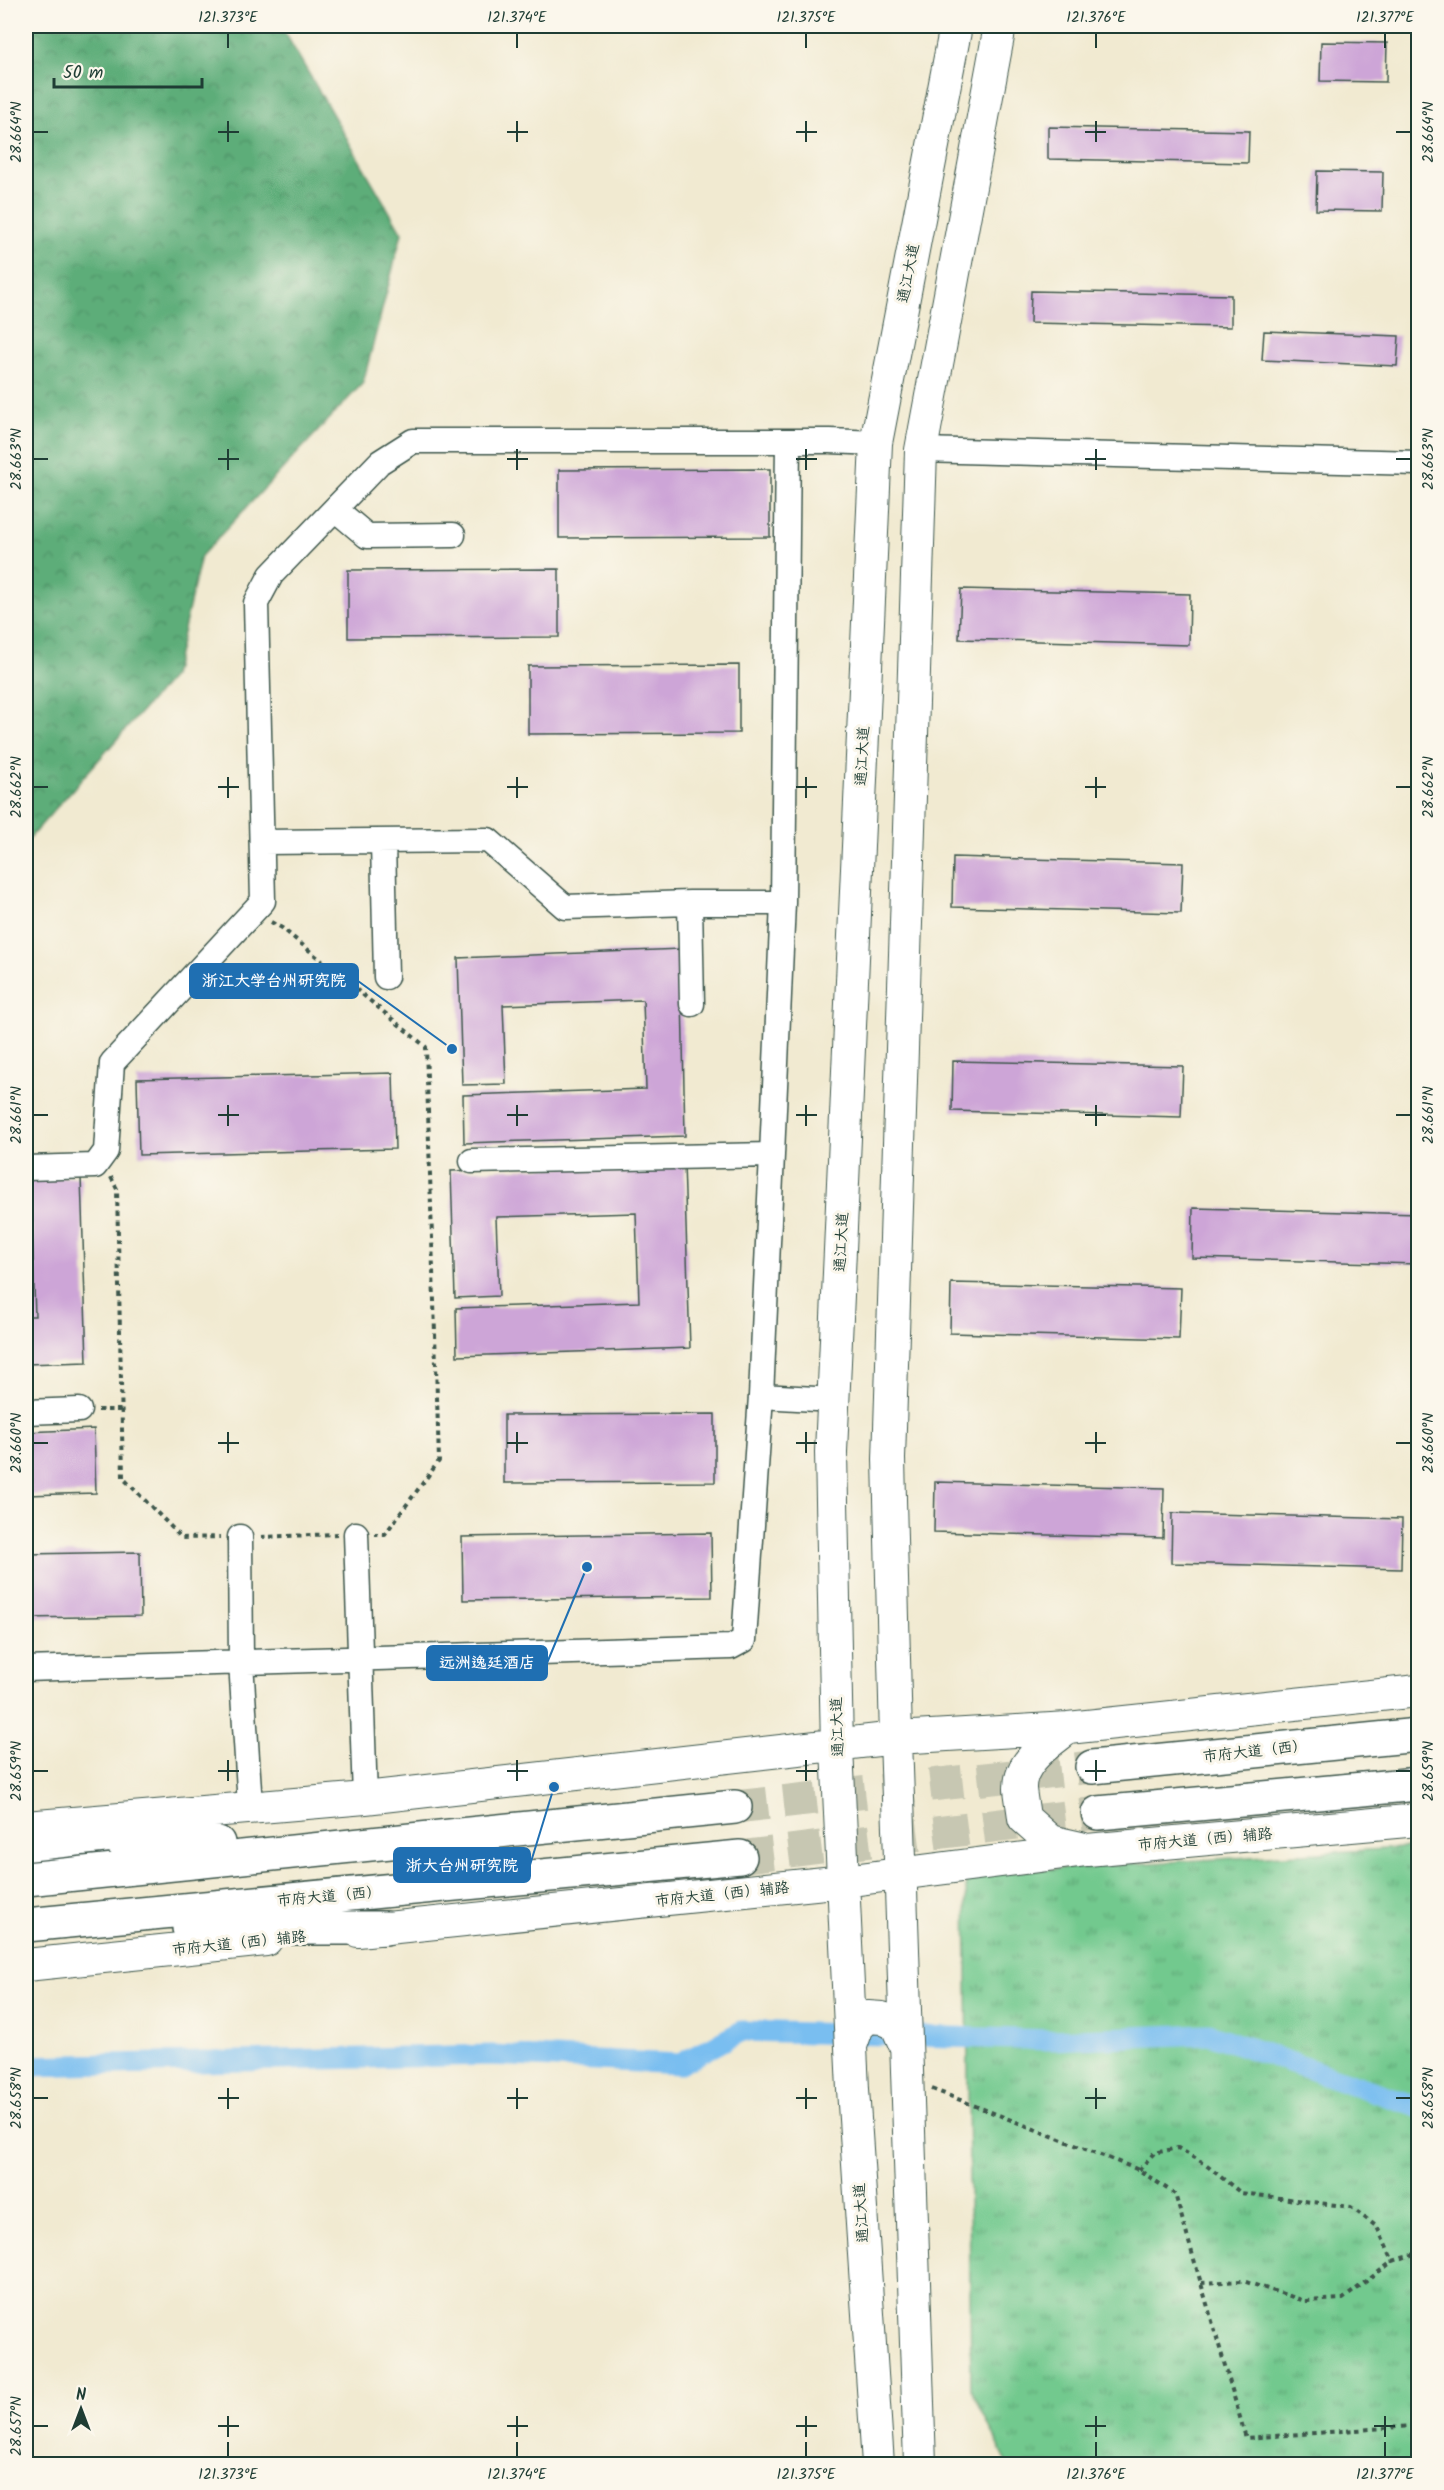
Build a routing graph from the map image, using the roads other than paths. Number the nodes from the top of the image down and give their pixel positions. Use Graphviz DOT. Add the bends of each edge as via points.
graph roads {
  1 [pos="956,26"];
  2 [pos="1000,26"];
  3 [pos="788,441"];
  4 [pos="876,443"];
  5 [pos="921,450"];
  6 [pos="1419,463"];
  7 [pos="334,509"];
  8 [pos="453,535"];
  9 [pos="383,841"];
  10 [pos="262,842"];
  11 [pos="690,903"];
  12 [pos="783,903"];
  13 [pos="386,977"];
  14 [pos="692,1004"];
  15 [pos="772,1155"];
  16 [pos="472,1161"];
  17 [pos="26,1168"];
  18 [pos="761,1396"];
  19 [pos="834,1400"];
  20 [pos="79,1410"];
  21 [pos="26,1412"];
  22 [pos="356,1534"];
  23 [pos="240,1537"];
  24 [pos="359,1659"];
  25 [pos="242,1662"];
  26 [pos="26,1669"];
  27 [pos="1419,1691"];
  28 [pos="1068,1728"];
  29 [pos="1419,1735"];
  30 [pos="896,1738"];
  31 [pos="837,1747"];
  32 [pos="1092,1767"];
  33 [pos="1419,1784"];
  34 [pos="365,1797"];
  35 [pos="246,1807"];
  36 [pos="735,1807"];
  37 [pos="1098,1813"];
  38 [pos="1419,1820"];
  39 [pos="26,1827"];
  40 [pos="118,1839"];
  41 [pos="349,1847"];
  42 [pos="26,1849"];
  43 [pos="1088,1850"];
  44 [pos="740,1857"];
  45 [pos="900,1874"];
  46 [pos="26,1879"];
  47 [pos="844,1881"];
  48 [pos="26,1927"];
  49 [pos="385,1928"];
  50 [pos="26,1965"];
  51 [pos="905,2045"];
  52 [pos="851,2046"];
  53 [pos="878,2464"];
  54 [pos="920,2464"];
  1 -- 4 [label="main road, 通江大道"];
  2 -- 5 [label="main road"];
  3 -- 4 [label="street"];
  3 -- 7 [label="street" via="413,441 380,462"];
  3 -- 12 [label="street"];
  4 -- 19 [label="main road, 通江大道"];
  5 -- 6 [label="street"];
  5 -- 30 [label="main road" via="889,1459"];
  7 -- 8 [label="street" via="367,536"];
  7 -- 10 [label="street" via="271,575 256,603"];
  9 -- 10 [label="street"];
  9 -- 11 [label="street" via="488,840 565,907"];
  9 -- 13 [label="street"];
  10 -- 17 [label="street" via="263,901 112,1063 106,1151 102,1158 95,1166"];
  11 -- 12 [label="street"];
  11 -- 14 [label="street"];
  12 -- 15 [label="street"];
  15 -- 16 [label="street"];
  15 -- 18 [label="street"];
  18 -- 19 [label="street"];
  18 -- 24 [label="street" via="744,1640 731,1647"];
  19 -- 31 [label="main road, 通江大道" via="831,1452"];
  20 -- 21 [label="street"];
  22 -- 24 [label="street"];
  23 -- 25 [label="street"];
  24 -- 25 [label="street"];
  24 -- 34 [label="street"];
  25 -- 26 [label="street"];
  25 -- 35 [label="street"];
  27 -- 28 [label="main road"];
  28 -- 30 [label="main road"];
  28 -- 43 [label="main road" via="1036,1752 1024,1773 1020,1787 1024,1818 1050,1841"];
  29 -- 32 [label="highway, 市府大道（西）"];
  30 -- 31 [label="main road"];
  30 -- 45 [label="main road"];
  31 -- 34 [label="main road"];
  31 -- 47 [label="main road, 通江大道"];
  33 -- 37 [label="highway"];
  34 -- 35 [label="main road"];
  35 -- 39 [label="main road"];
  35 -- 40 [label="main road"];
  36 -- 41 [label="highway"];
  38 -- 43 [label="main road, 市府大道（西）辅路"];
  40 -- 41 [label="highway"];
  40 -- 42 [label="street"];
  41 -- 46 [label="highway"];
  43 -- 45 [label="main road, 市府大道（西）辅路"];
  44 -- 48 [label="highway, 市府大道（西）"];
  45 -- 47 [label="main road, 市府大道（西）辅路"];
  45 -- 51 [label="main road"];
  47 -- 49 [label="main road, 市府大道（西）辅路"];
  47 -- 52 [label="main road, 通江大道"];
  48 -- 49 [label="highway"];
  49 -- 50 [label="main road, 市府大道（西）辅路"];
  51 -- 52 [label="main road" via="896,2024 868,2017 858,2026"];
  51 -- 54 [label="main road"];
  52 -- 53 [label="main road, 通江大道"];
}
